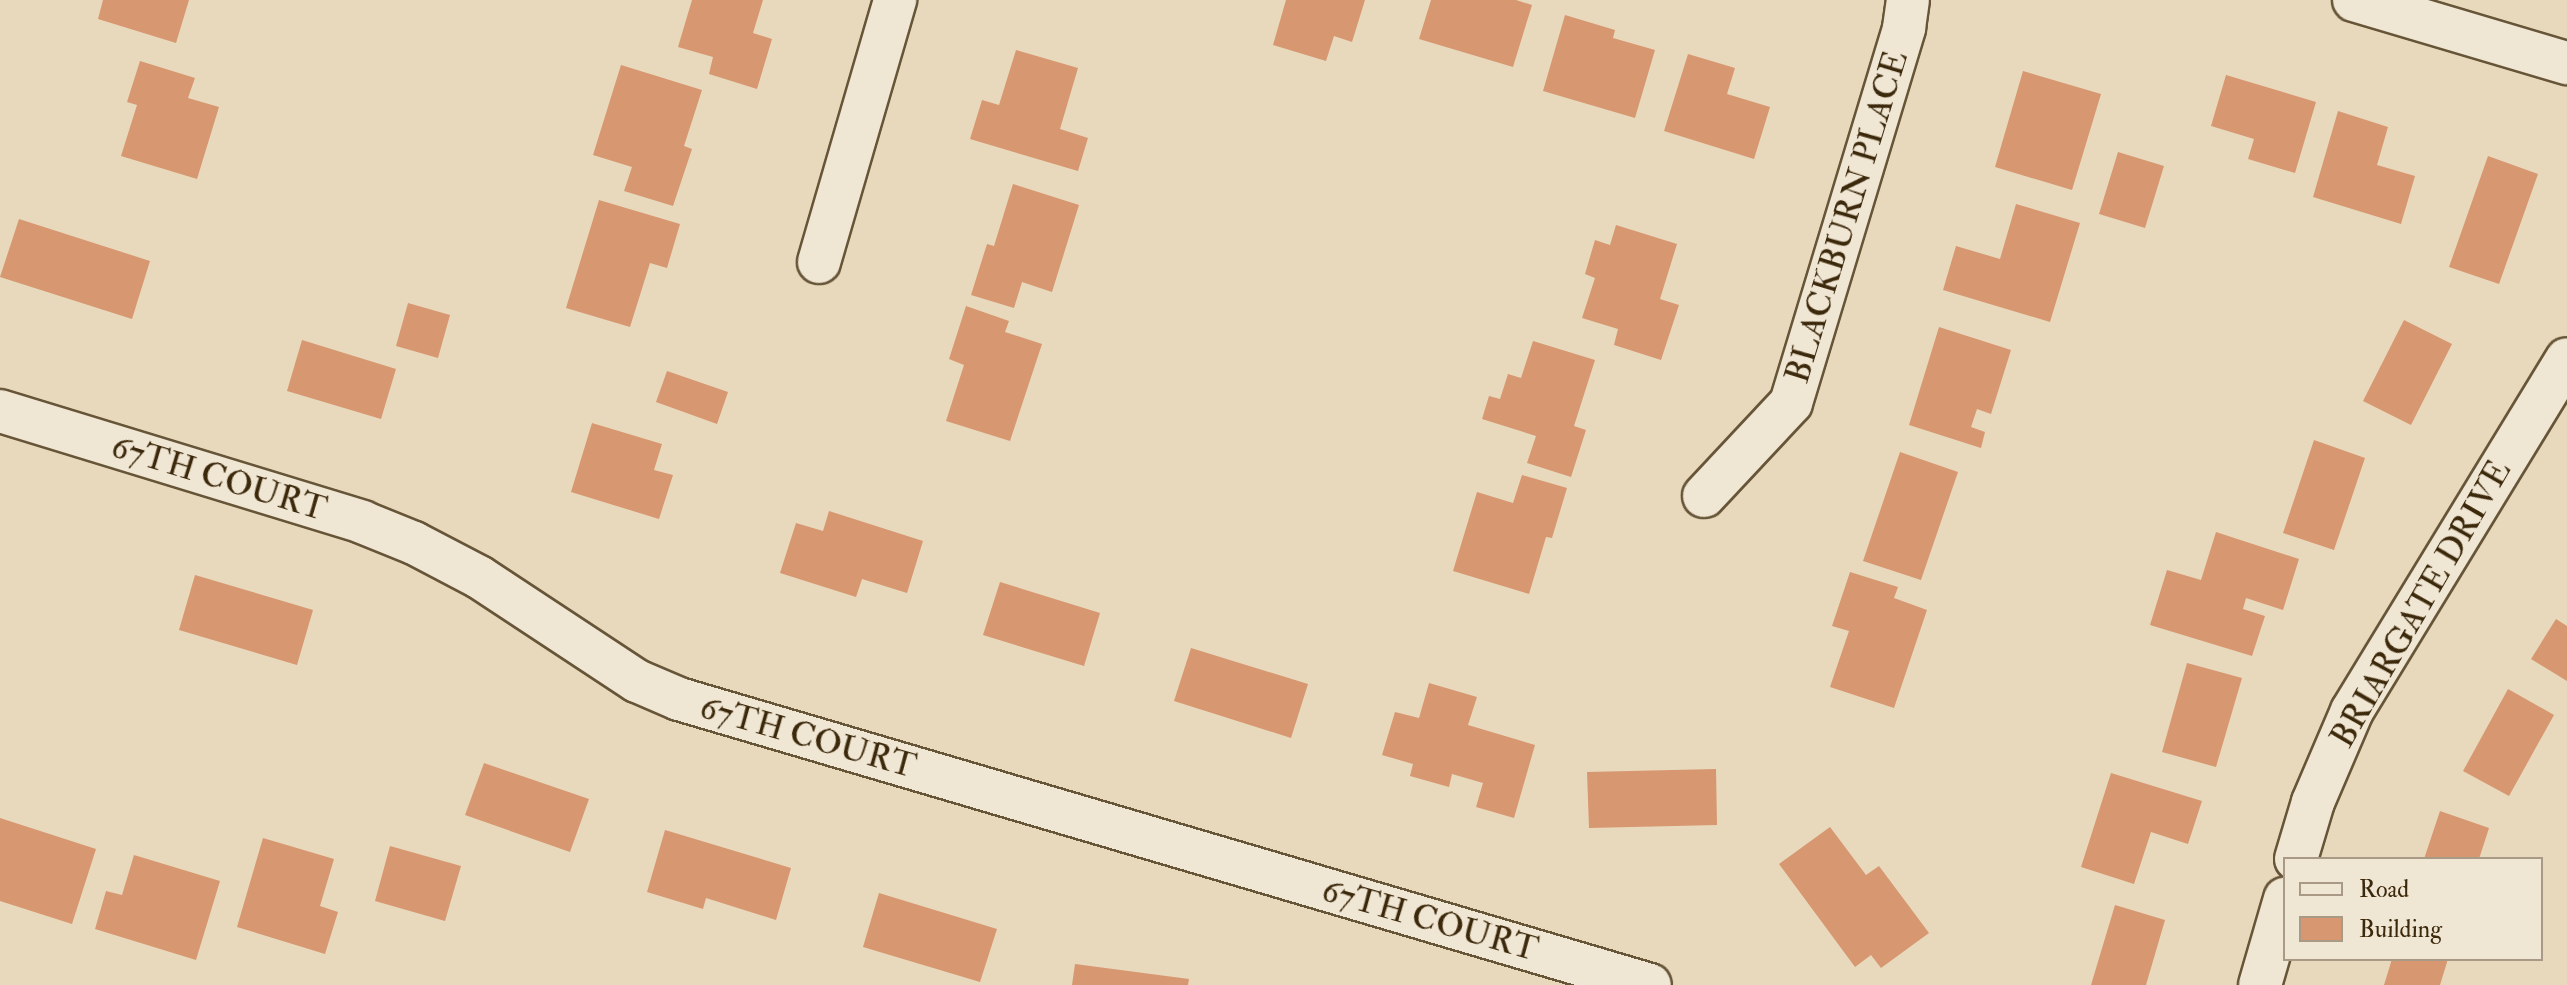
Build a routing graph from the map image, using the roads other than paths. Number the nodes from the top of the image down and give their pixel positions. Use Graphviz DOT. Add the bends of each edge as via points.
graph roads {
  1 [pos="895,0"];
  2 [pos="1908,0"];
  3 [pos="2354,0"];
  4 [pos="2567,63"];
  5 [pos="819,262"];
  6 [pos="2567,359"];
  7 [pos="0,411"];
  8 [pos="1704,496"];
  9 [pos="2297,857"];
  10 [pos="2283,906"];
  11 [pos="1650,985"];
  12 [pos="2260,985"];
  1 -- 5 [label="street"];
  2 -- 8 [label="street, BLACKBURN PLACE" via="1791,403"];
  3 -- 4 [label="street"];
  6 -- 9 [label="street, BRIARGATE DRIVE" via="2352,711 2313,802"];
  7 -- 11 [label="street, 67TH COURT" via="362,522 414,543 479,577 637,681 679,699"];
  10 -- 12 [label="street"];
}
